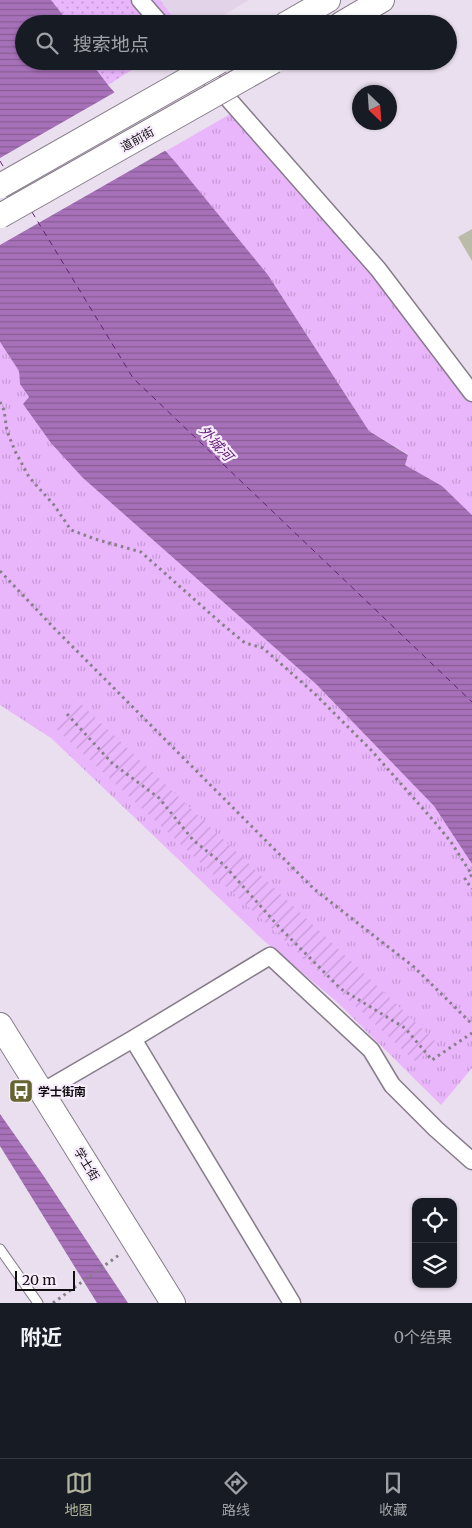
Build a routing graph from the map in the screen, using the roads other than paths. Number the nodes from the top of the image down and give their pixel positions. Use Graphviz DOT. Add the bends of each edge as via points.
graph roads {
  1 [pos="140,0"];
  2 [pos="328,0"];
  3 [pos="373,5"];
  4 [pos="153,15"];
  5 [pos="302,15"];
  6 [pos="356,15"];
  7 [pos="202,70"];
  8 [pos="204,70"];
  9 [pos="258,70"];
  10 [pos="0,186"];
  11 [pos="0,216"];
  12 [pos="472,393"];
  13 [pos="0,1025"];
  14 [pos="133,1039"];
  15 [pos="42,1092"];
  16 [pos="472,1161"];
  17 [pos="0,1249"];
  18 [pos="38,1303"];
  19 [pos="173,1303"];
  20 [pos="292,1303"];
  1 -- 4 [label="street"];
  2 -- 5 [label="main road"];
  3 -- 6 [label="main road"];
  7 -- 12 [label="street" via="378,269"];
  8 -- 10 [label="main road, bridge"];
  9 -- 11 [label="main road, 道前街, bridge"];
  13 -- 15 [label="main road, 学士街"];
  14 -- 15 [label="street"];
  14 -- 16 [label="street" via="270,956 371,1050 392,1085"];
  14 -- 20 [label="street"];
  15 -- 19 [label="main road, 学士街"];
  17 -- 18 [label="lane"];
}
